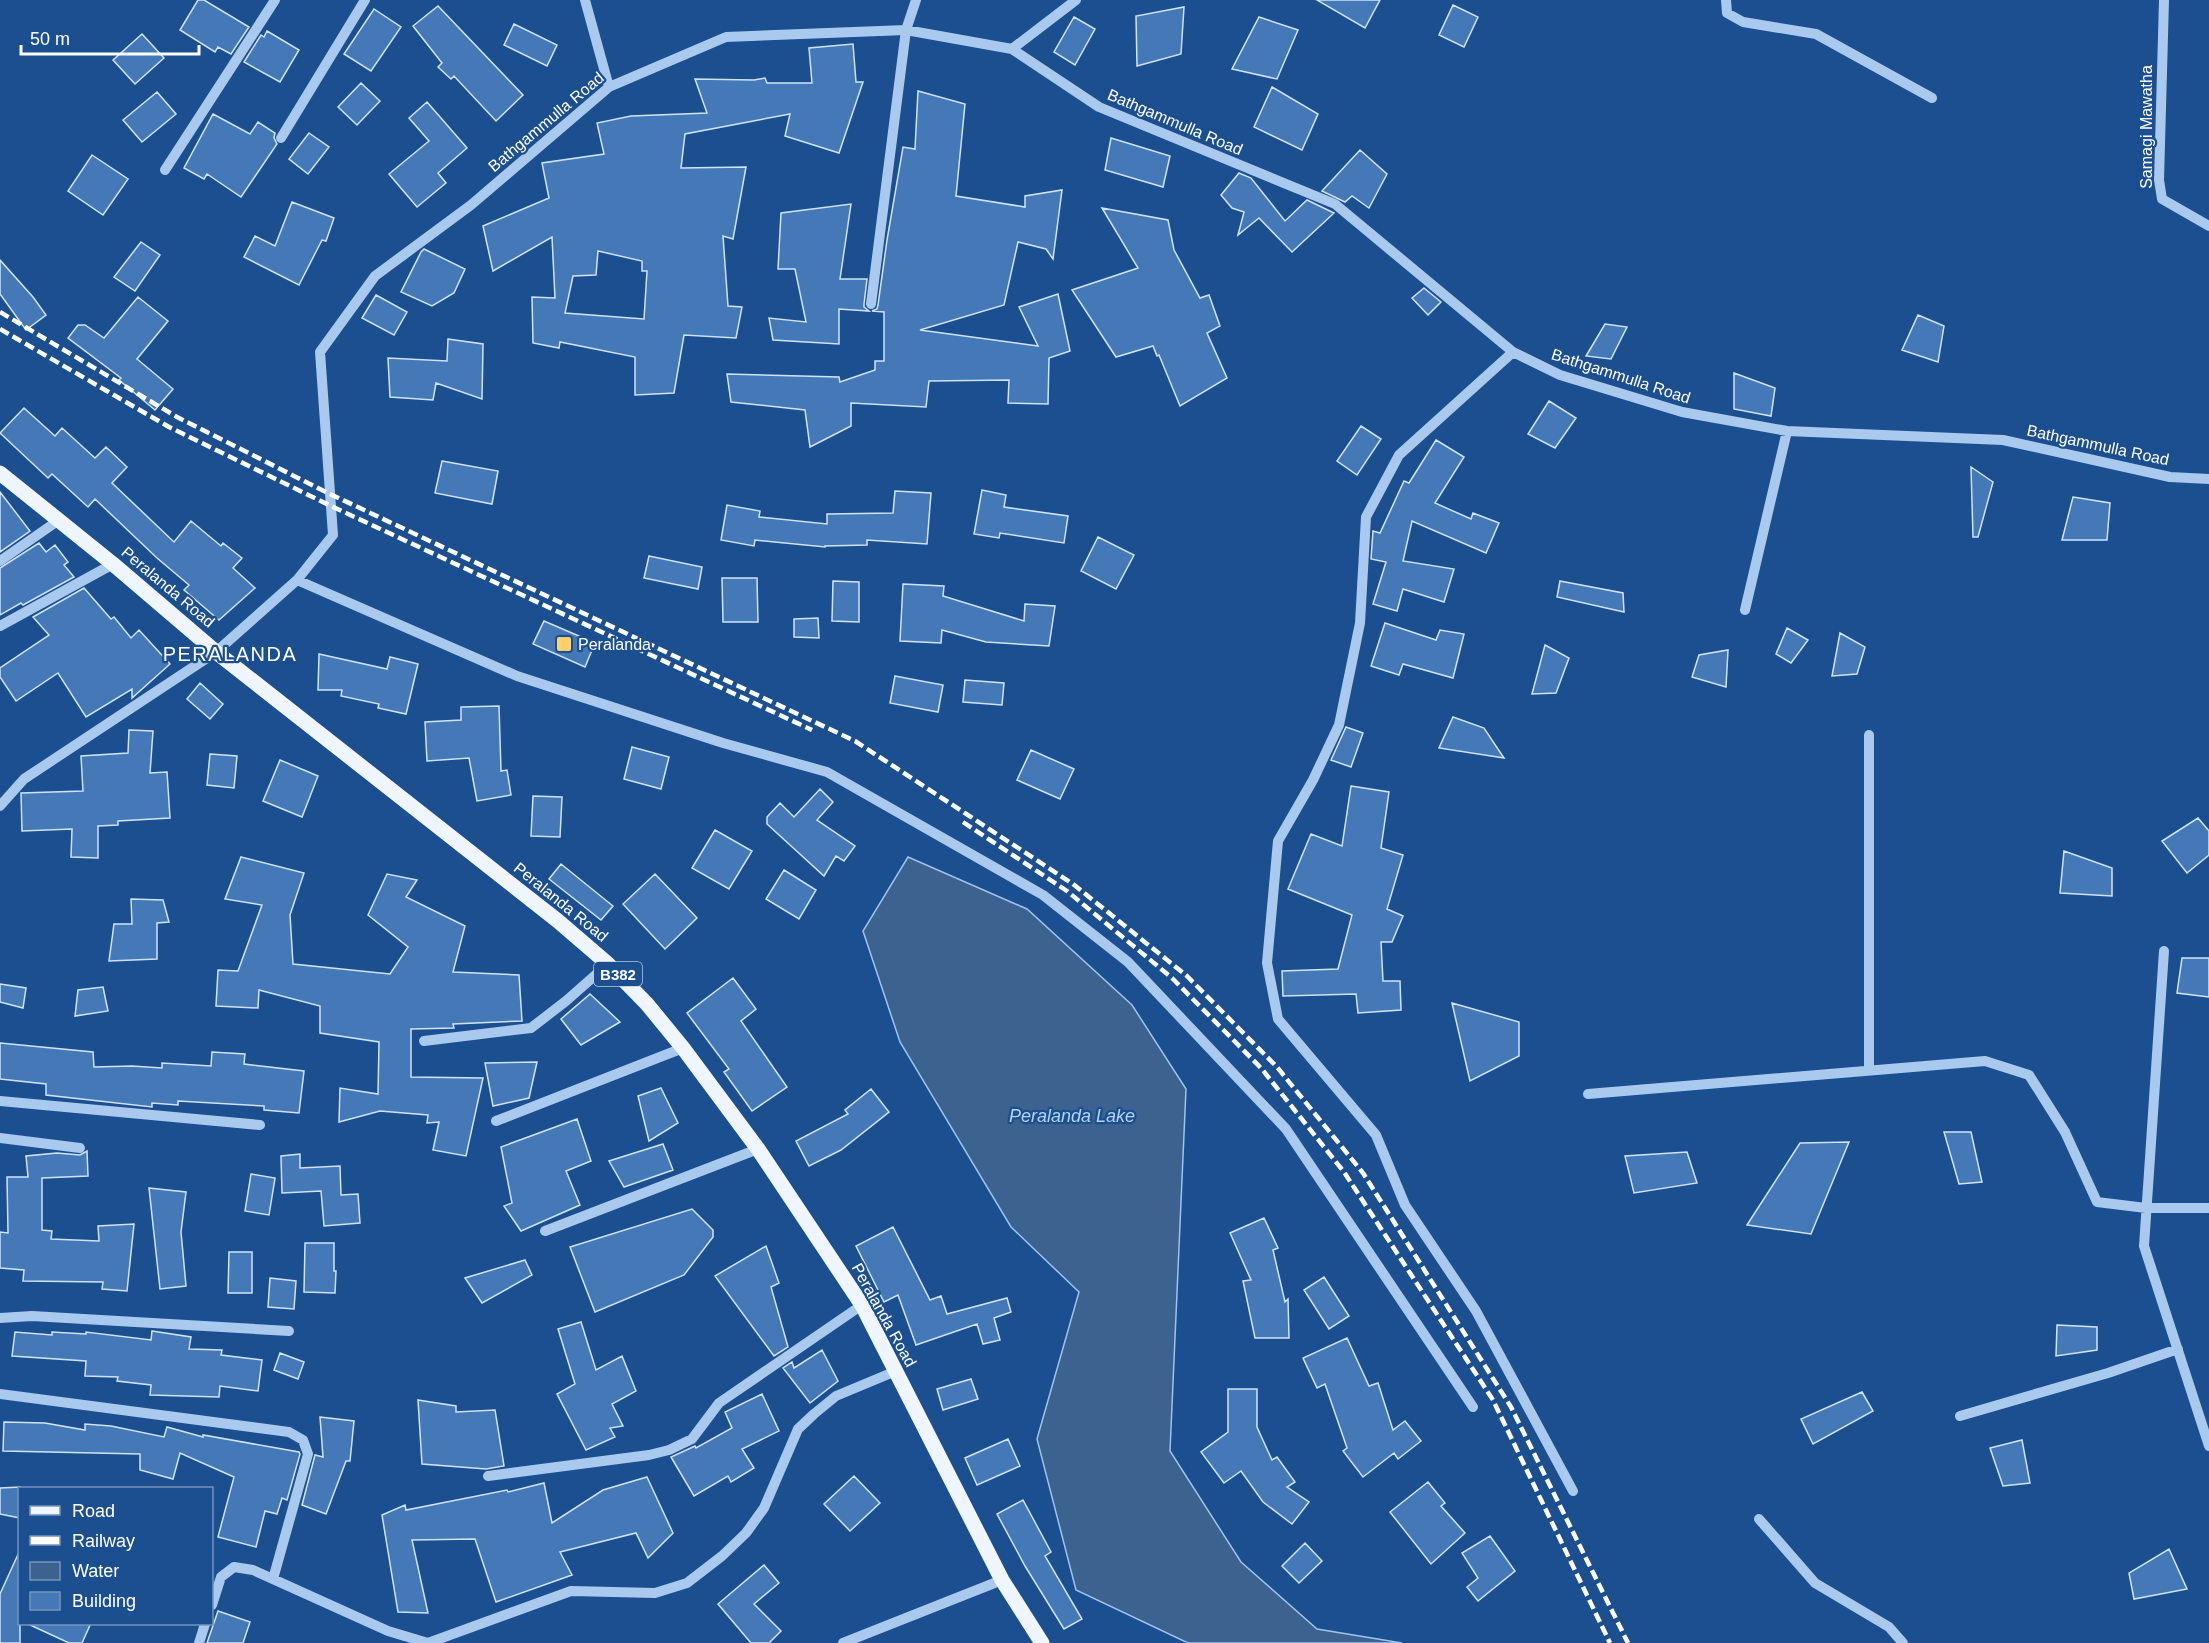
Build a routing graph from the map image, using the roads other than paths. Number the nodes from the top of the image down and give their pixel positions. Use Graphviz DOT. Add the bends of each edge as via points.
graph roads {
  1 [pos="275,0"];
  2 [pos="365,0"];
  3 [pos="585,0"];
  4 [pos="916,0"];
  5 [pos="1076,0"];
  6 [pos="1726,0"];
  7 [pos="2164,0"];
  8 [pos="906,30"];
  9 [pos="1012,50"];
  10 [pos="609,87"];
  11 [pos="1932,98"];
  12 [pos="281,138"];
  13 [pos="165,170"];
  14 [pos="2209,226"];
  15 [pos="871,303"];
  16 [pos="1513,352"];
  17 [pos="1787,431"];
  18 [pos="0,473"];
  19 [pos="2209,479"];
  20 [pos="59,520"];
  21 [pos="0,561"];
  22 [pos="113,564"];
  23 [pos="297,580"];
  24 [pos="1745,610"];
  25 [pos="0,626"];
  26 [pos="216,652"];
  27 [pos="1869,735"];
  28 [pos="0,806"];
  29 [pos="2164,951"];
  30 [pos="608,963"];
  31 [pos="424,1041"];
  32 [pos="683,1048"];
  33 [pos="1869,1071"];
  34 [pos="1588,1094"];
  35 [pos="0,1101"];
  36 [pos="496,1121"];
  37 [pos="260,1125"];
  38 [pos="0,1138"];
  39 [pos="80,1148"];
  40 [pos="758,1149"];
  41 [pos="2146,1208"];
  42 [pos="2209,1208"];
  43 [pos="545,1231"];
  44 [pos="862,1305"];
  45 [pos="0,1318"];
  46 [pos="289,1331"];
  47 [pos="2178,1349"];
  48 [pos="896,1371"];
  49 [pos="0,1394"];
  50 [pos="1473,1407"];
  51 [pos="1960,1416"];
  52 [pos="2209,1446"];
  53 [pos="488,1476"];
  54 [pos="1573,1491"];
  55 [pos="1759,1519"];
  56 [pos="273,1578"];
  57 [pos="1002,1580"];
  58 [pos="213,1602"];
  59 [pos="204,1625"];
  60 [pos="199,1643"];
  61 [pos="843,1643"];
  62 [pos="1042,1643"];
  63 [pos="1903,1643"];
  1 -- 13 [label="street"];
  2 -- 12 [label="street"];
  3 -- 10 [label="street"];
  4 -- 8 [label="street"];
  5 -- 9 [label="street"];
  6 -- 11 [label="street" via="1727,13 1743,22 1816,34"];
  7 -- 14 [label="street, Samagi Mawatha" via="2159,180 2162,199"];
  8 -- 9 [label="street, Bathgammulla Road"];
  8 -- 10 [label="street, Bathgammulla Road" via="726,37"];
  8 -- 15 [label="street"];
  9 -- 16 [label="street, Bathgammulla Road" via="1099,107 1335,204"];
  10 -- 23 [label="street, Bathgammulla Road" via="471,205 375,276 320,352 333,535"];
  16 -- 17 [label="street, Bathgammulla Road" via="1560,375 1682,412"];
  16 -- 54 [label="street" via="1399,455 1366,517 1360,623 1339,725 1278,841 1267,963 1278,1019 1376,1135 1405,1205 1476,1311"];
  17 -- 19 [label="street, Bathgammulla Road" via="2002,440 2170,477"];
  17 -- 24 [label="street"];
  18 -- 20 [label="main road, Peralanda Road / B382"];
  20 -- 21 [label="street"];
  20 -- 22 [label="main road, Peralanda Road / B382"];
  22 -- 25 [label="street"];
  22 -- 26 [label="main road, Peralanda Road / B382"];
  23 -- 26 [label="street, Bathgammulla Road"];
  23 -- 50 [label="street" via="517,676 723,743 827,772 1043,895 1128,962 1286,1129"];
  26 -- 28 [label="street, Bathgammulla Road" via="24,779"];
  26 -- 30 [label="main road, Peralanda Road / B382"];
  27 -- 33 [label="street"];
  29 -- 41 [label="street"];
  30 -- 31 [label="street" via="531,1028"];
  30 -- 32 [label="main road, Peralanda Road / B382"];
  32 -- 36 [label="street"];
  32 -- 40 [label="main road, Peralanda Road / B382"];
  33 -- 34 [label="street"];
  33 -- 41 [label="street" via="1985,1061 2029,1075 2065,1132 2097,1202"];
  35 -- 37 [label="street"];
  38 -- 39 [label="street"];
  40 -- 43 [label="street"];
  40 -- 44 [label="main road, Peralanda Road / B382"];
  41 -- 42 [label="street"];
  41 -- 47 [label="street" via="2144,1246"];
  44 -- 48 [label="main road, Peralanda Road / B382"];
  44 -- 53 [label="street" via="719,1403 692,1439 669,1450"];
  45 -- 46 [label="street" via="32,1316"];
  47 -- 51 [label="street"];
  47 -- 52 [label="street"];
  48 -- 56 [label="street" via="836,1396 798,1428 764,1508 746,1533 687,1583 655,1593 571,1592 428,1643 388,1631"];
  48 -- 57 [label="main road, Peralanda Road / B382"];
  49 -- 56 [label="street" via="289,1432 303,1440 308,1454"];
  55 -- 63 [label="street" via="1815,1583 1889,1627"];
  56 -- 58 [label="street" via="234,1566 221,1577"];
  57 -- 61 [label="street"];
  57 -- 62 [label="main road, Peralanda Road / B382"];
  59 -- 60 [label="street"];
}
